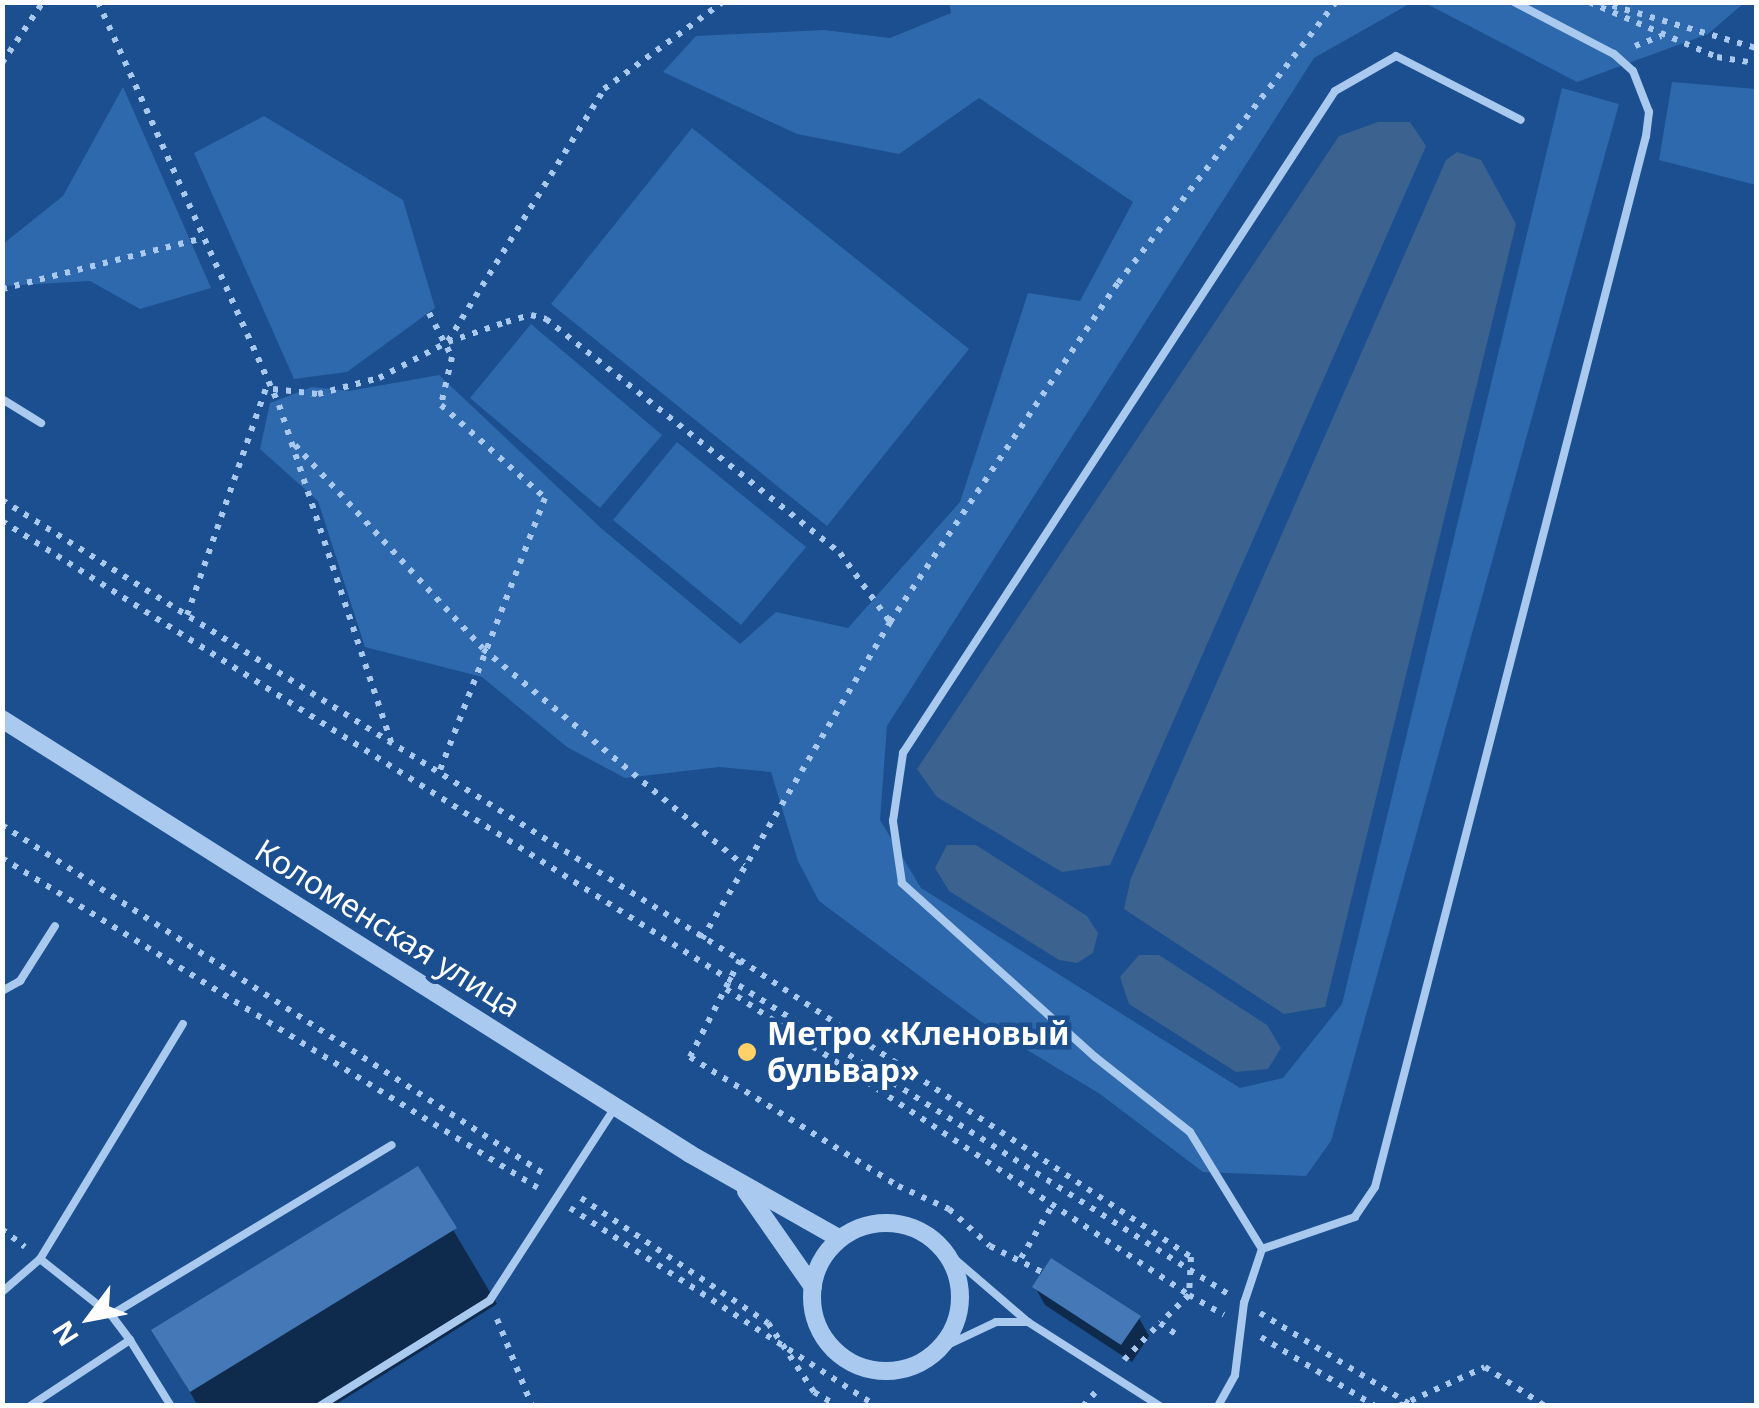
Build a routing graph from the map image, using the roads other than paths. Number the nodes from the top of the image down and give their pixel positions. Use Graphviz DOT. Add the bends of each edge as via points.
graph roads {
  1 [pos="1514,2"];
  2 [pos="1521,120"];
  3 [pos="2,399"];
  4 [pos="41,423"];
  5 [pos="2,719"];
  6 [pos="55,926"];
  7 [pos="2,991"];
  8 [pos="183,1024"];
  9 [pos="616,1106"];
  10 [pos="392,1144"];
  11 [pos="743,1186"];
  12 [pos="840,1239"];
  13 [pos="943,1249"];
  14 [pos="1262,1249"];
  15 [pos="40,1259"];
  16 [pos="812,1288"];
  17 [pos="2,1292"];
  18 [pos="111,1315"];
  19 [pos="1028,1322"];
  20 [pos="130,1340"];
  21 [pos="939,1349"];
  22 [pos="30,1406"];
  23 [pos="172,1406"];
  24 [pos="320,1406"];
  25 [pos="1160,1406"];
  26 [pos="1218,1406"];
  1 -- 14 [label="lane" via="1614,54 1633,71 1649,112 1646,136 1375,1188 1354,1217"];
  2 -- 14 [label="lane" via="1396,56 1335,91 903,754 893,821 902,883 1095,1058 1190,1132"];
  3 -- 4 [label="lane"];
  5 -- 9 [label="street, Коломенская улица"];
  6 -- 7 [label="lane" via="20,981"];
  8 -- 15 [label="lane"];
  9 -- 11 [label="street, Коломенская улица"];
  9 -- 24 [label="lane" via="490,1300"];
  10 -- 18 [label="lane"];
  11 -- 12 [label="street, Коломенская улица"];
  11 -- 16 [label="street, Коломенская улица"];
  12 -- 13 [label="street" via="888,1222 918,1230"];
  12 -- 16 [label="street" via="822,1258"];
  13 -- 19 [label="lane"];
  13 -- 21 [label="street" via="957,1276 960,1307"];
  14 -- 26 [label="lane" via="1244,1303 1235,1375"];
  15 -- 17 [label="lane"];
  15 -- 18 [label="lane"];
  16 -- 21 [label="street, Коломенская улица" via="821,1332 854,1364 899,1370"];
  18 -- 20 [label="lane"];
  19 -- 21 [label="lane" via="996,1322"];
  19 -- 25 [label="lane"];
  20 -- 22 [label="lane"];
  20 -- 23 [label="lane"];
}
